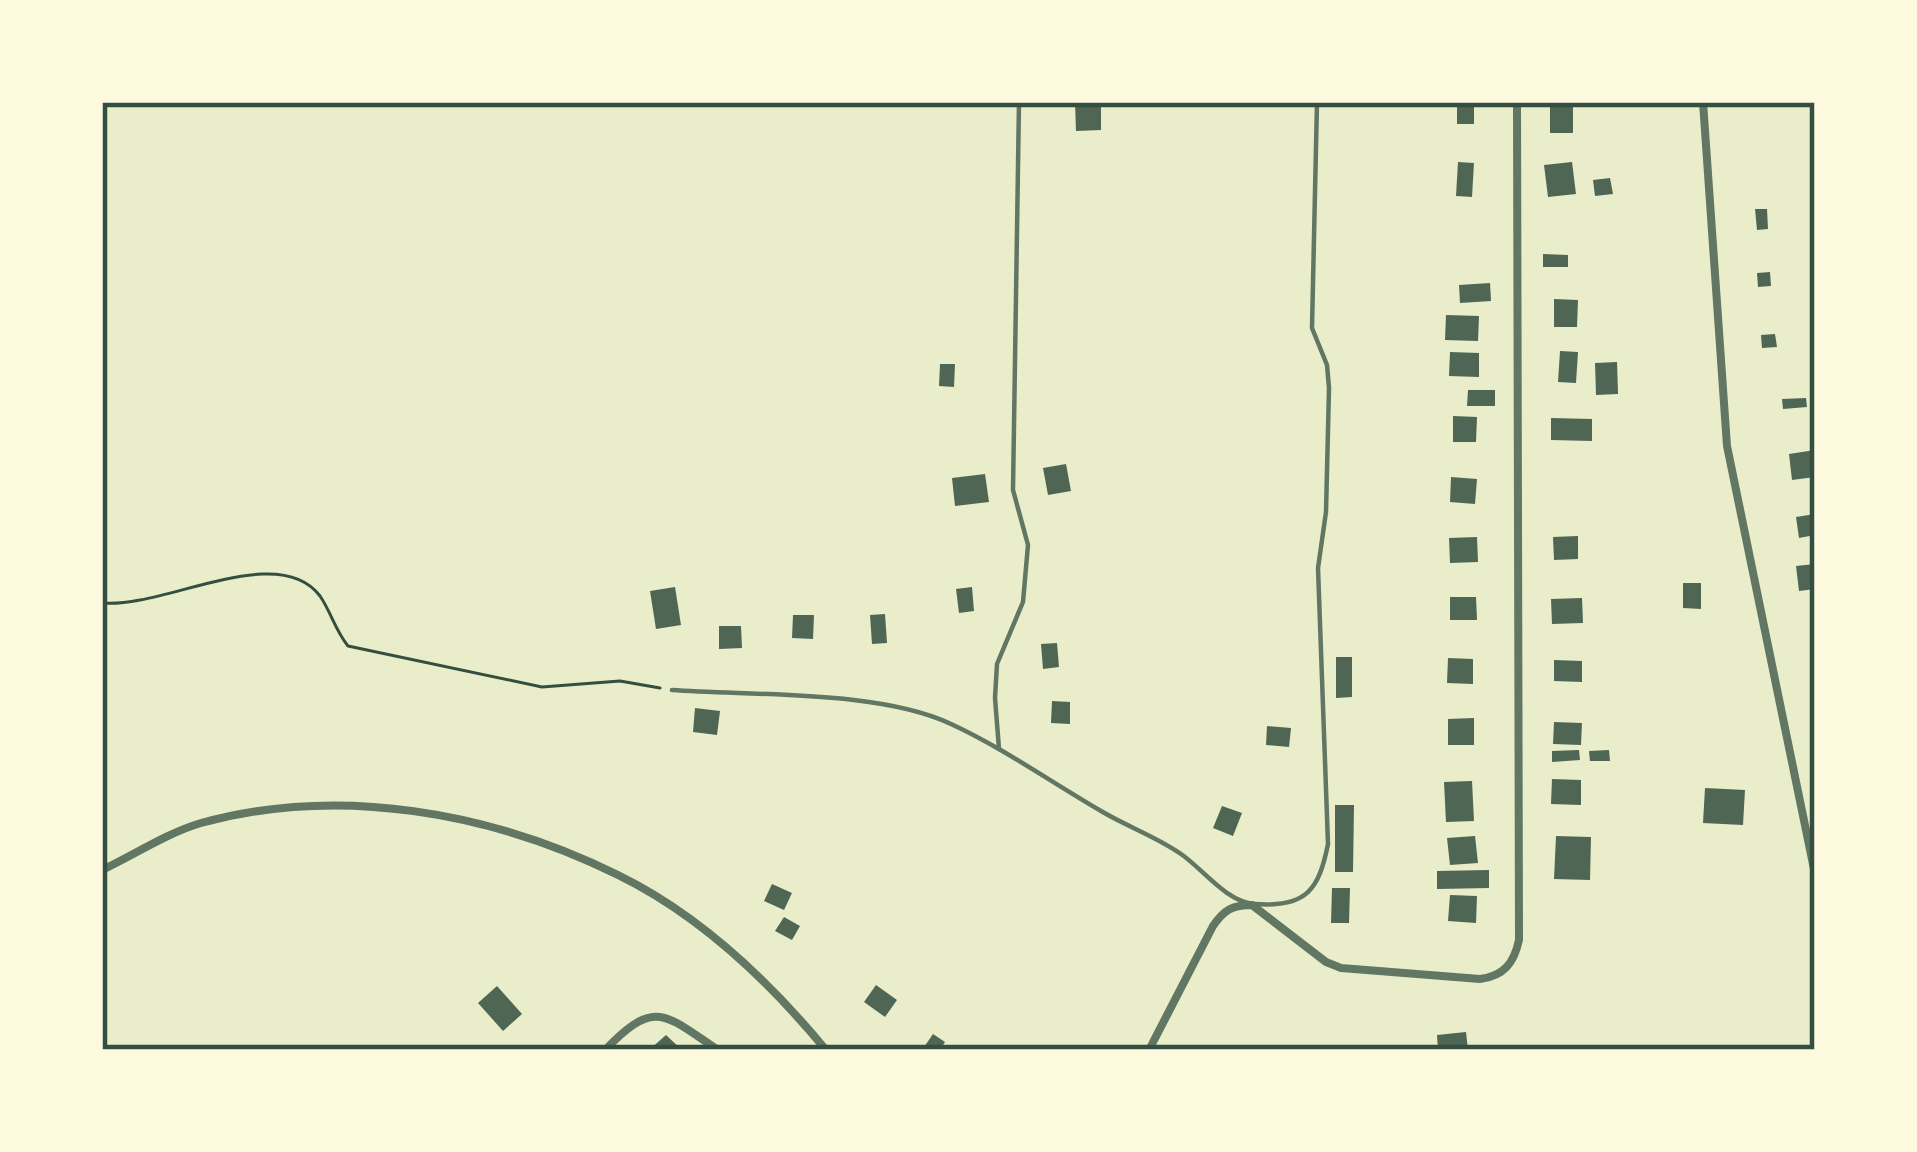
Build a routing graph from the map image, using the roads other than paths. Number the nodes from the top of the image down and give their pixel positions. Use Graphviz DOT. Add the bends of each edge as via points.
graph roads {
  1 [pos="1019,102"];
  2 [pos="1317,102"];
  3 [pos="1517,102"];
  4 [pos="1703,102"];
  5 [pos="672,690"];
  6 [pos="999,749"];
  7 [pos="102,870"];
  8 [pos="1815,874"];
  9 [pos="1252,905"];
  10 [pos="605,1050"];
  11 [pos="718,1050"];
  12 [pos="826,1050"];
  13 [pos="1149,1050"];
  1 -- 6 [label="lane" via="1013,490 1028,545 1023,602 998,664"];
  2 -- 9 [label="lane" via="1312,328 1329,388 1318,568 1328,844 1313,891"];
  3 -- 9 [label="street" via="1515,958 1496,977 1480,979 1340,968"];
  4 -- 8 [label="street" via="1727,446"];
  5 -- 6 [label="lane" via="892,704"];
  6 -- 9 [label="lane" via="1181,853"];
  7 -- 12 [label="street" via="198,824 282,808 374,806 457,817 620,876 724,945"];
  9 -- 13 [label="street" via="1224,911 1213,926"];
  10 -- 11 [label="street" via="644,1016 672,1020"];
}
